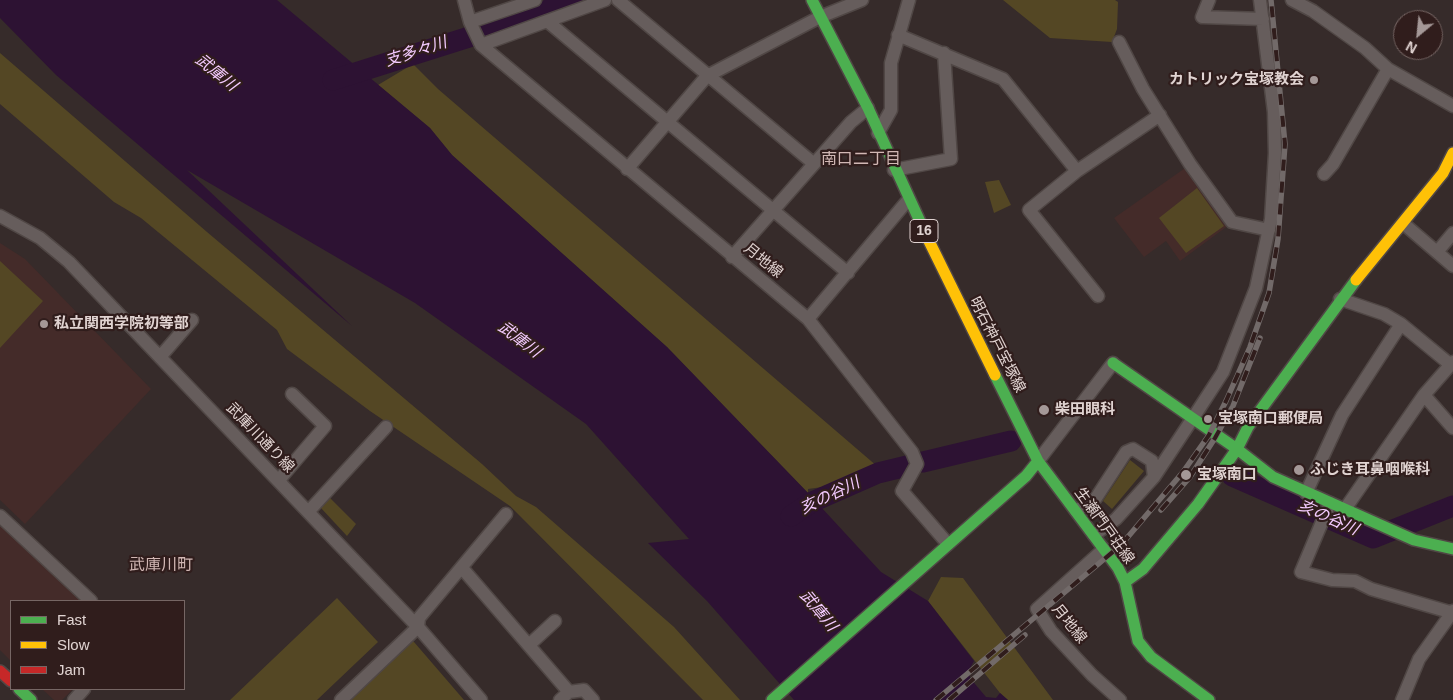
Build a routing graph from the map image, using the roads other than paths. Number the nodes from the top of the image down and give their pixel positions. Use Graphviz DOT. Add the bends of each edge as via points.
graph roads {
  1 [pos="464,0"];
  2 [pos="535,0"];
  3 [pos="605,0"];
  4 [pos="618,0"];
  5 [pos="812,0"];
  6 [pos="862,0"];
  7 [pos="909,0"];
  8 [pos="1209,0"];
  9 [pos="1260,0"];
  10 [pos="1292,0"];
  11 [pos="820,17"];
  12 [pos="1263,19"];
  13 [pos="547,21"];
  14 [pos="471,24"];
  15 [pos="898,35"];
  16 [pos="1119,42"];
  17 [pos="480,43"];
  18 [pos="944,53"];
  19 [pos="1388,69"];
  20 [pos="707,76"];
  21 [pos="1453,106"];
  22 [pos="868,108"];
  23 [pos="1160,115"];
  24 [pos="667,122"];
  25 [pos="878,133"];
  26 [pos="1453,153"];
  27 [pos="814,163"];
  28 [pos="627,169"];
  29 [pos="894,170"];
  30 [pos="1077,171"];
  31 [pos="1324,174"];
  32 [pos="908,200"];
  33 [pos="773,210"];
  34 [pos="0,216"];
  35 [pos="1404,224"];
  36 [pos="1269,230"];
  37 [pos="1453,233"];
  38 [pos="1437,252"];
  39 [pos="732,257"];
  40 [pos="1453,266"];
  41 [pos="848,273"];
  42 [pos="1098,296"];
  43 [pos="1340,299"];
  44 [pos="808,319"];
  45 [pos="192,320"];
  46 [pos="1401,324"];
  47 [pos="160,358"];
  48 [pos="1113,363"];
  49 [pos="1452,364"];
  50 [pos="292,394"];
  51 [pos="1424,395"];
  52 [pos="1193,418"];
  53 [pos="386,427"];
  54 [pos="1453,428"];
  55 [pos="1237,449"];
  56 [pos="1038,461"];
  57 [pos="1154,477"];
  58 [pos="279,480"];
  59 [pos="1306,492"];
  60 [pos="1345,509"];
  61 [pos="1076,511"];
  62 [pos="1327,511"];
  63 [pos="309,512"];
  64 [pos="506,514"];
  65 [pos="0,516"];
  66 [pos="1094,535"];
  67 [pos="945,546"];
  68 [pos="1104,549"];
  69 [pos="1453,549"];
  70 [pos="462,568"];
  71 [pos="1125,582"];
  72 [pos="90,600"];
  73 [pos="1453,612"];
  74 [pos="555,621"];
  75 [pos="418,627"];
  76 [pos="529,645"];
  77 [pos="0,671"];
  78 [pos="10,680"];
  79 [pos="20,690"];
  80 [pos="83,690"];
  81 [pos="564,696"];
  82 [pos="31,700"];
  83 [pos="74,700"];
  84 [pos="341,700"];
  85 [pos="481,700"];
  86 [pos="593,700"];
  87 [pos="772,700"];
  88 [pos="1120,700"];
  89 [pos="1209,700"];
  90 [pos="1402,700"];
  1 -- 14 [label="street"];
  2 -- 14 [label="street"];
  3 -- 13 [label="street"];
  4 -- 20 [label="street"];
  5 -- 11 [label="main road, 明石神戸宝塚線 / 16"];
  6 -- 11 [label="street"];
  7 -- 15 [label="street"];
  8 -- 12 [label="street" via="1202,17"];
  9 -- 12 [label="street"];
  10 -- 19 [label="street" via="1365,48"];
  11 -- 20 [label="street"];
  11 -- 22 [label="main road, 明石神戸宝塚線 / 16"];
  12 -- 36 [label="street" via="1275,120 1275,186"];
  13 -- 17 [label="street"];
  13 -- 24 [label="street"];
  14 -- 17 [label="street"];
  15 -- 18 [label="street"];
  15 -- 25 [label="street" via="891,63 891,110"];
  16 -- 23 [label="street"];
  17 -- 28 [label="street, 月地線"];
  18 -- 29 [label="street" via="951,159"];
  18 -- 30 [label="street" via="1004,79"];
  19 -- 21 [label="street"];
  19 -- 31 [label="street"];
  20 -- 24 [label="street"];
  20 -- 27 [label="street"];
  22 -- 25 [label="main road, 明石神戸宝塚線 / 16"];
  22 -- 27 [label="street"];
  23 -- 30 [label="street"];
  23 -- 36 [label="street" via="1232,222"];
  24 -- 28 [label="street"];
  24 -- 33 [label="street"];
  25 -- 29 [label="main road, 明石神戸宝塚線 / 16"];
  26 -- 35 [label="main road" via="1444,173"];
  27 -- 33 [label="street"];
  28 -- 39 [label="street, 月地線"];
  29 -- 32 [label="main road, 明石神戸宝塚線 / 16"];
  30 -- 42 [label="street" via="1029,210"];
  32 -- 41 [label="street"];
  32 -- 56 [label="main road, 明石神戸宝塚線 / 16"];
  33 -- 39 [label="street"];
  33 -- 41 [label="street"];
  34 -- 47 [label="street, 武庫川通り線" via="40,238 68,262"];
  35 -- 38 [label="street"];
  35 -- 43 [label="main road"];
  36 -- 52 [label="street" via="1256,288 1223,372"];
  37 -- 38 [label="street"];
  38 -- 40 [label="street"];
  39 -- 44 [label="street, 月地線"];
  41 -- 44 [label="street"];
  43 -- 46 [label="street" via="1384,314"];
  43 -- 55 [label="main road" via="1248,427"];
  44 -- 67 [label="street, 月地線" via="912,452 917,464 902,491"];
  45 -- 47 [label="street"];
  46 -- 49 [label="street"];
  46 -- 59 [label="street" via="1342,415"];
  47 -- 58 [label="street, 武庫川通り線"];
  48 -- 52 [label="main road"];
  48 -- 56 [label="street"];
  49 -- 51 [label="street"];
  50 -- 58 [label="street" via="325,426"];
  51 -- 54 [label="street"];
  51 -- 60 [label="street"];
  52 -- 55 [label="main road"];
  52 -- 57 [label="street"];
  53 -- 63 [label="street"];
  55 -- 59 [label="main road" via="1273,477"];
  55 -- 71 [label="main road" via="1198,504 1143,568"];
  56 -- 61 [label="main road, 生瀬門戸荘線"];
  56 -- 67 [label="main road" via="1026,476"];
  57 -- 61 [label="street" via="1152,461 1133,449 1126,452 1096,498"];
  57 -- 66 [label="street" via="1116,519"];
  58 -- 63 [label="street, 武庫川通り線"];
  59 -- 62 [label="main road"];
  60 -- 62 [label="main road"];
  60 -- 69 [label="main road" via="1414,540"];
  61 -- 66 [label="main road, 生瀬門戸荘線"];
  62 -- 73 [label="street" via="1301,572 1332,580 1354,581 1371,589"];
  63 -- 75 [label="street, 武庫川通り線"];
  64 -- 70 [label="street"];
  65 -- 72 [label="street"];
  66 -- 68 [label="main road, 生瀬門戸荘線"];
  67 -- 87 [label="main road"];
  68 -- 71 [label="main road, 生瀬門戸荘線"];
  68 -- 88 [label="street, 月地線" via="1037,609 1051,631"];
  70 -- 75 [label="street" via="419,618"];
  70 -- 76 [label="street"];
  71 -- 89 [label="main road, 生瀬門戸荘線" via="1138,641 1151,657"];
  73 -- 90 [label="street" via="1419,660"];
  74 -- 76 [label="street"];
  75 -- 84 [label="street"];
  75 -- 85 [label="street, 武庫川通り線"];
  76 -- 81 [label="street"];
  77 -- 78 [label="main road"];
  79 -- 82 [label="main road"];
  80 -- 83 [label="street"];
  81 -- 86 [label="street" via="584,690"];
}
